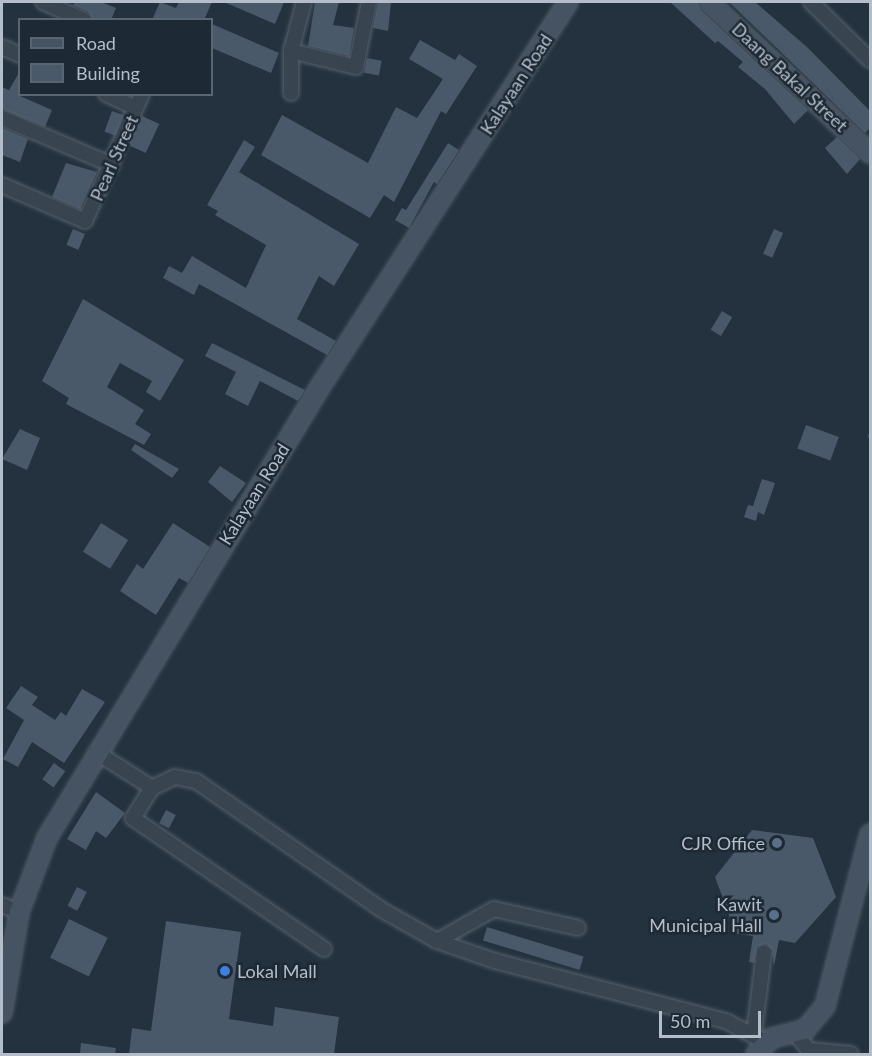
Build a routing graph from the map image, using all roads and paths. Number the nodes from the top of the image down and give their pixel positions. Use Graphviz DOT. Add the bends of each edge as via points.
graph roads {
  1 [pos="44,2"];
  2 [pos="304,2"];
  3 [pos="369,2"];
  4 [pos="568,2"];
  5 [pos="709,2"];
  6 [pos="811,2"];
  7 [pos="80,18"];
  8 [pos="2,47"];
  9 [pos="291,51"];
  10 [pos="18,54"];
  11 [pos="870,60"];
  12 [pos="291,93"];
  13 [pos="110,96"];
  14 [pos="141,96"];
  15 [pos="136,108"];
  16 [pos="2,118"];
  17 [pos="870,153"];
  18 [pos="112,165"];
  19 [pos="2,185"];
  20 [pos="96,752"];
  21 [pos="152,788"];
  22 [pos="870,834"];
  23 [pos="2,905"];
  24 [pos="19,912"];
  25 [pos="578,928"];
  26 [pos="437,941"];
  27 [pos="324,949"];
  28 [pos="764,953"];
  29 [pos="2,1013"];
  30 [pos="795,1033"];
  31 [pos="758,1044"];
  32 [pos="851,1054"];
  1 -- 7 [label="street"];
  2 -- 9 [label="street"];
  3 -- 9 [label="street" via="356,67"];
  4 -- 20 [label="street, Kalayaan Road" via="320,387"];
  5 -- 17 [label="street, Daang Bakal Street"];
  6 -- 11 [label="street"];
  8 -- 10 [label="street"];
  9 -- 12 [label="street"];
  13 -- 15 [label="street"];
  14 -- 15 [label="street, Pearl Street"];
  15 -- 18 [label="street, Pearl Street"];
  16 -- 18 [label="street"];
  18 -- 19 [label="street, Pearl Street" via="84,221"];
  20 -- 21 [label="street"];
  20 -- 24 [label="street, Kalayaan Road" via="46,838"];
  21 -- 26 [label="street" via="175,777 196,781 382,910"];
  21 -- 27 [label="street" via="133,818"];
  22 -- 30 [label="street" via="825,1006 812,1024"];
  23 -- 24 [label="street"];
  24 -- 29 [label="street, Kalayaan Road"];
  25 -- 26 [label="street" via="494,909"];
  26 -- 31 [label="street" via="495,961 726,1021"];
  28 -- 31 [label="street"];
  30 -- 31 [label="street"];
  30 -- 32 [label="street" via="809,1050"];
}
